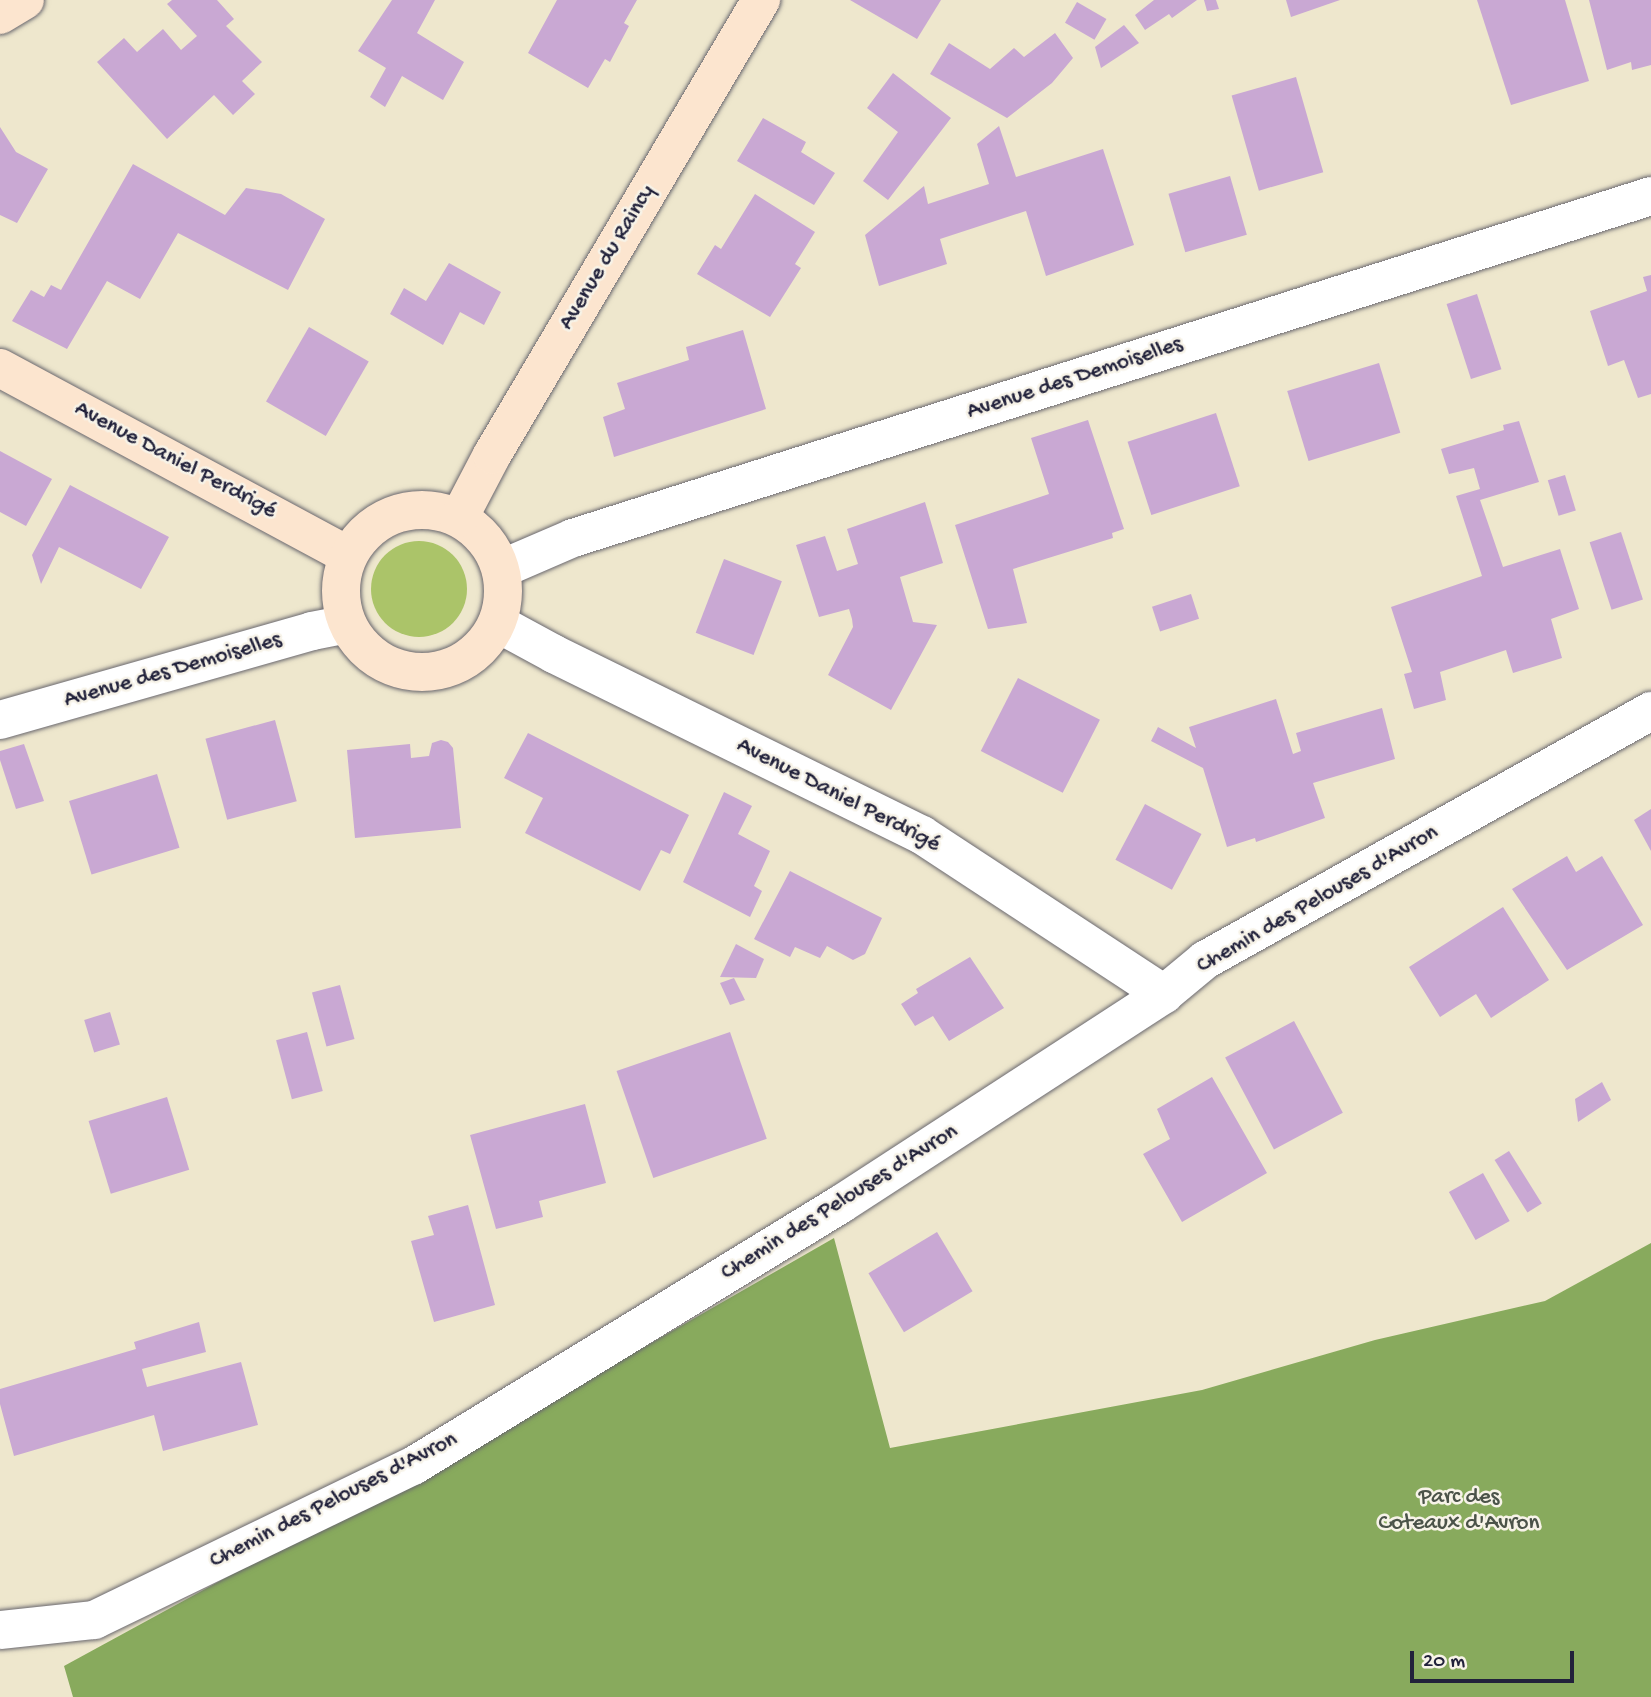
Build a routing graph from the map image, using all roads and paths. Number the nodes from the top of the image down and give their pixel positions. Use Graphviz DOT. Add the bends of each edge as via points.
graph roads {
  1 [pos="25,0"];
  2 [pos="761,0"];
  3 [pos="0,15"];
  4 [pos="1651,196"];
  5 [pos="0,368"];
  6 [pos="459,518"];
  7 [pos="348,555"];
  8 [pos="501,569"];
  9 [pos="497,623"];
  10 [pos="347,624"];
  11 [pos="1651,711"];
  12 [pos="0,720"];
  13 [pos="1164,994"];
  14 [pos="0,1630"];
  1 -- 3 [label="street"];
  2 -- 6 [label="street, Avenue du Raincy"];
  4 -- 8 [label="street, Avenue des Demoiselles" via="573,538"];
  5 -- 7 [label="street, Avenue Daniel Perdrigé"];
  6 -- 7 [label="street" via="434,510 396,514 363,534"];
  6 -- 8 [label="street" via="492,548"];
  7 -- 10 [label="street" via="341,578"];
  8 -- 9 [label="street" via="504,596"];
  9 -- 10 [label="street" via="483,646 462,663 436,672 409,672 384,663 362,646"];
  9 -- 13 [label="street, Avenue Daniel Perdrigé" via="922,835"];
  10 -- 12 [label="street, Avenue des Demoiselles"];
  11 -- 13 [label="street, Chemin des Pelouses d'Avron" via="1205,960"];
  13 -- 14 [label="street, Chemin des Pelouses d'Avron" via="841,1204 413,1466 94,1620"];
}
